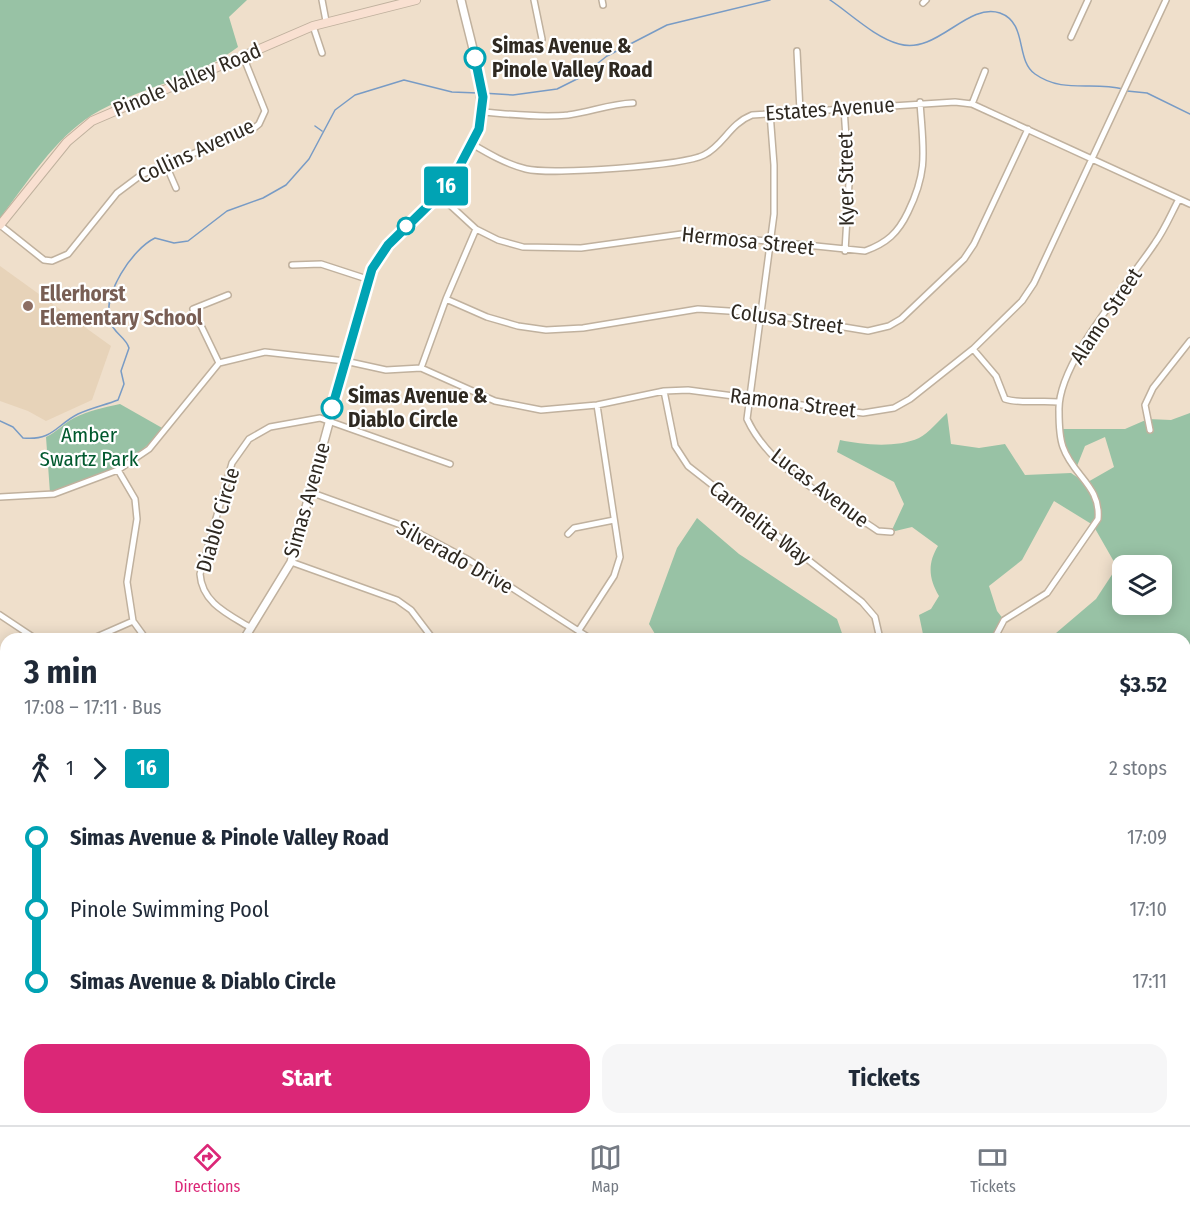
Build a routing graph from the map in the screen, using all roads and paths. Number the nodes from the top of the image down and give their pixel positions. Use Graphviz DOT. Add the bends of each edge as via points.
graph roads {
  1 [pos="322,0"];
  2 [pos="416,0"];
  3 [pos="461,0"];
  4 [pos="534,0"];
  5 [pos="1088,0"];
  6 [pos="1166,0"];
  7 [pos="326,21"];
  8 [pos="313,26"];
  9 [pos="1071,37"];
  10 [pos="543,39"];
  11 [pos="797,51"];
  12 [pos="322,53"];
  13 [pos="243,56"];
  14 [pos="986,71"];
  15 [pos="920,102"];
  16 [pos="633,103"];
  17 [pos="972,104"];
  18 [pos="844,108"];
  19 [pos="482,111"];
  20 [pos="800,111"];
  21 [pos="770,113"];
  22 [pos="1028,129"];
  23 [pos="472,144"];
  24 [pos="1092,159"];
  25 [pos="166,165"];
  26 [pos="176,188"];
  27 [pos="439,195"];
  28 [pos="1179,199"];
  29 [pos="1190,204"];
  30 [pos="0,225"];
  31 [pos="476,229"];
  32 [pos="770,242"];
  33 [pos="845,251"];
  34 [pos="292,265"];
  35 [pos="367,279"];
  36 [pos="228,295"];
  37 [pos="446,299"];
  38 [pos="759,313"];
  39 [pos="1190,341"];
  40 [pos="973,349"];
  41 [pos="345,361"];
  42 [pos="219,363"];
  43 [pos="421,368"];
  44 [pos="664,392"];
  45 [pos="749,397"];
  46 [pos="1058,402"];
  47 [pos="597,405"];
  48 [pos="329,420"];
  49 [pos="1150,430"];
  50 [pos="450,464"];
  51 [pos="118,470"];
  52 [pos="310,492"];
  53 [pos="0,497"];
  54 [pos="614,520"];
  55 [pos="891,532"];
  56 [pos="568,534"];
  57 [pos="291,562"];
  58 [pos="0,615"];
  59 [pos="133,621"];
  60 [pos="251,628"];
  61 [pos="579,630"];
  62 [pos="27,633"];
  63 [pos="106,633"];
  64 [pos="142,633"];
  65 [pos="248,633"];
  66 [pos="428,633"];
  67 [pos="583,633"];
  68 [pos="878,633"];
  69 [pos="997,633"];
  1 -- 7 [label="street"];
  2 -- 7 [label="main road, Pinole Valley Road"];
  3 -- 19 [label="street, Simas Avenue" via="480,81"];
  4 -- 10 [label="street"];
  5 -- 9 [label="street"];
  6 -- 24 [label="street, Ramona Street"];
  7 -- 8 [label="main road, Pinole Valley Road"];
  8 -- 12 [label="street"];
  8 -- 13 [label="main road, Pinole Valley Road"];
  11 -- 20 [label="street"];
  13 -- 25 [label="street, Collins Avenue" via="265,111 259,124"];
  13 -- 30 [label="main road, Pinole Valley Road" via="93,121 68,142"];
  14 -- 17 [label="street"];
  15 -- 17 [label="street, Estates Avenue"];
  15 -- 18 [label="street, Estates Avenue"];
  15 -- 33 [label="street, Hermosa Street" via="923,176 899,230 879,246"];
  16 -- 19 [label="street" via="554,116"];
  17 -- 22 [label="street, Estates Avenue"];
  18 -- 20 [label="street, Estates Avenue"];
  18 -- 33 [label="street, Kyer Street" via="849,183"];
  19 -- 23 [label="street, Simas Avenue"];
  20 -- 21 [label="street, Estates Avenue"];
  21 -- 23 [label="street, Estates Avenue" via="738,121 716,147 693,159 549,172 511,164"];
  21 -- 32 [label="street, Lucas Avenue" via="774,165"];
  22 -- 24 [label="street, Estates Avenue"];
  22 -- 38 [label="street, Colusa Street" via="964,259 901,319 868,331"];
  23 -- 27 [label="street, Simas Avenue"];
  24 -- 28 [label="street, Estates Avenue"];
  24 -- 40 [label="street, Ramona Street" via="1034,283 1022,301"];
  25 -- 26 [label="street"];
  25 -- 30 [label="street, Collins Avenue" via="125,185 60,259 44,260"];
  27 -- 31 [label="street, Hermosa Street"];
  27 -- 35 [label="street, Simas Avenue" via="388,245"];
  28 -- 29 [label="street, Estates Avenue"];
  28 -- 46 [label="street, Alamo Street" via="1157,241 1077,356"];
  31 -- 32 [label="street, Hermosa Street" via="510,244 553,249 689,232"];
  31 -- 37 [label="street"];
  32 -- 33 [label="street, Hermosa Street"];
  32 -- 38 [label="street, Lucas Avenue"];
  34 -- 35 [label="street" via="321,264"];
  35 -- 41 [label="street, Simas Avenue"];
  36 -- 42 [label="street" via="193,309"];
  37 -- 38 [label="street, Colusa Street" via="518,327 546,330 583,328 698,309"];
  37 -- 43 [label="street"];
  38 -- 45 [label="street, Lucas Avenue"];
  39 -- 49 [label="street" via="1153,388 1145,405"];
  40 -- 45 [label="street, Ramona Street" via="894,408 863,413"];
  40 -- 46 [label="street" via="996,376 1005,399"];
  41 -- 42 [label="street, Ramona Street" via="265,352"];
  41 -- 43 [label="street, Ramona Street" via="386,370"];
  41 -- 48 [label="street, Simas Avenue"];
  42 -- 51 [label="street" via="149,448"];
  43 -- 47 [label="street, Ramona Street" via="495,401 541,410"];
  44 -- 45 [label="street, Ramona Street" via="688,390"];
  44 -- 47 [label="street, Ramona Street"];
  44 -- 68 [label="street, Carmelita Way" via="675,446 688,466 862,602 874,617"];
  45 -- 55 [label="street, Lucas Avenue" via="747,419 753,433 786,468 878,531"];
  46 -- 69 [label="street, Alamo Street" via="1063,448 1092,488 1099,505 1098,519 1047,593 1004,620"];
  47 -- 54 [label="street"];
  48 -- 50 [label="street"];
  48 -- 52 [label="street, Simas Avenue"];
  48 -- 60 [label="street, Diablo Circle" via="320,418 270,427 249,439 232,463 200,574 200,586 208,599"];
  51 -- 53 [label="street" via="54,494"];
  51 -- 59 [label="street" via="135,499 137,519 127,582"];
  52 -- 57 [label="street, Simas Avenue"];
  52 -- 61 [label="street, Silverado Drive" via="409,528 469,560"];
  54 -- 56 [label="street" via="574,528"];
  54 -- 61 [label="street" via="620,557 617,567"];
  57 -- 60 [label="street, Simas Avenue"];
  57 -- 66 [label="street" via="397,600 411,610"];
  58 -- 62 [label="street"];
  59 -- 63 [label="street"];
  59 -- 64 [label="street"];
  60 -- 65 [label="street, Simas Avenue"];
  61 -- 67 [label="street, Silverado Drive"];
}
